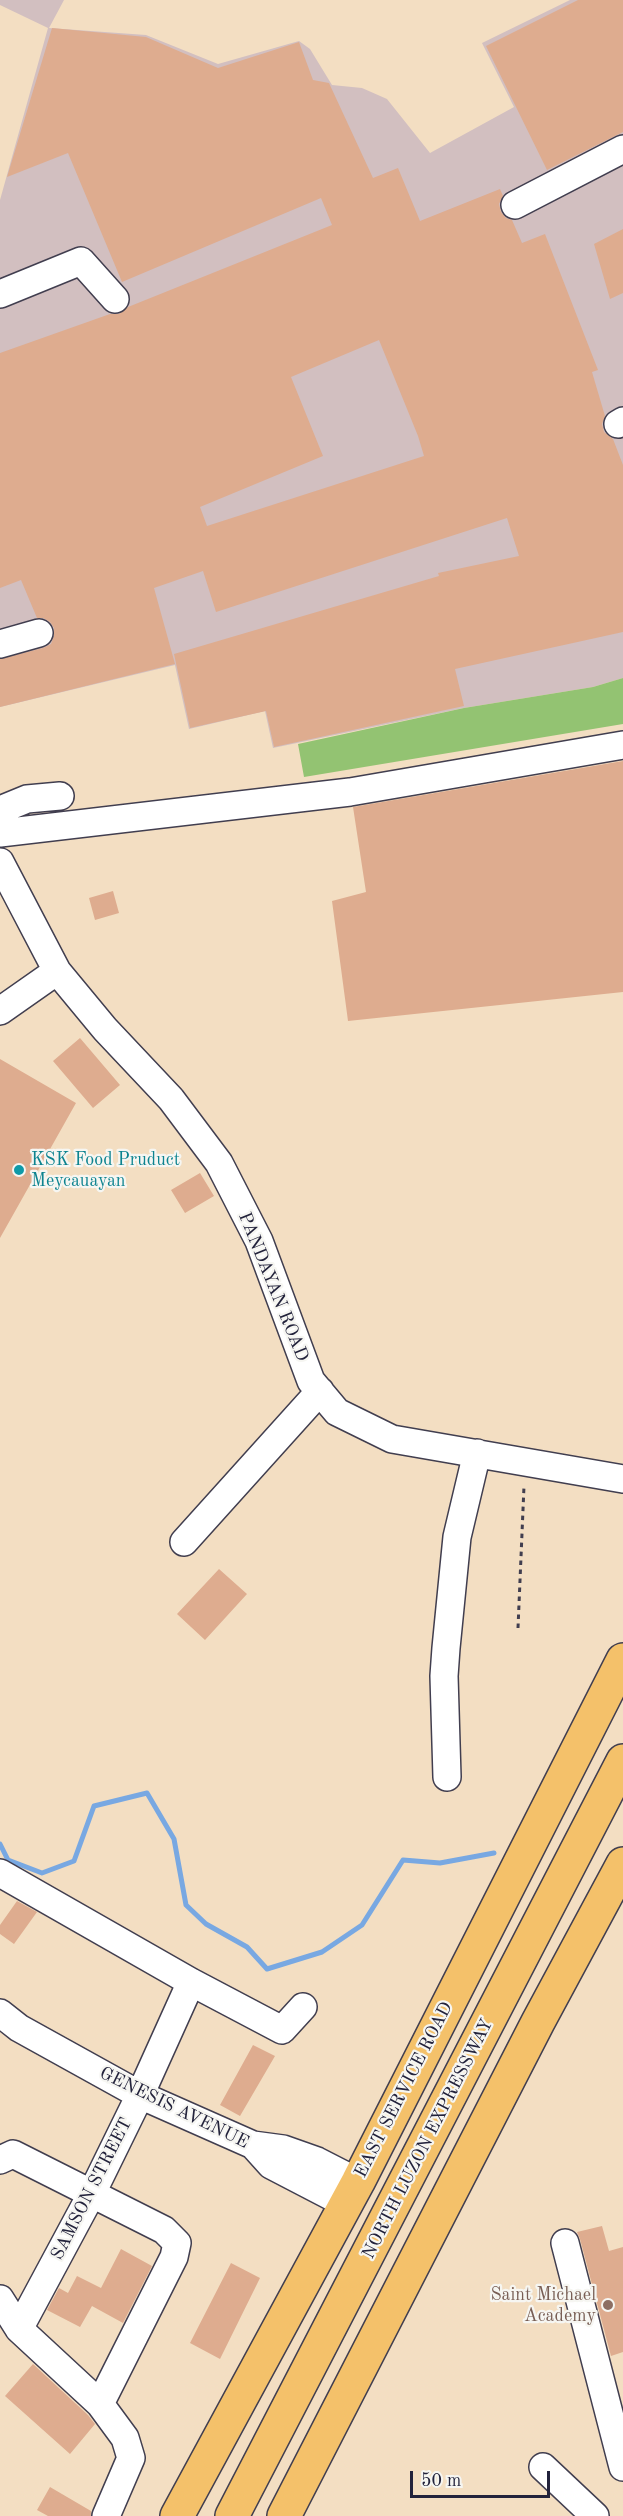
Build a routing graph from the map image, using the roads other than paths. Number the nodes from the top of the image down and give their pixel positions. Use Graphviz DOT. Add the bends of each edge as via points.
graph roads {
  1 [pos="623,149"];
  2 [pos="515,205"];
  3 [pos="0,294"];
  4 [pos="115,299"];
  5 [pos="39,633"];
  6 [pos="0,644"];
  7 [pos="623,745"];
  8 [pos="60,795"];
  9 [pos="0,810"];
  10 [pos="0,833"];
  11 [pos="0,862"];
  12 [pos="57,970"];
  13 [pos="0,1011"];
  14 [pos="320,1391"];
  15 [pos="477,1453"];
  16 [pos="623,1479"];
  17 [pos="183,1542"];
  18 [pos="623,1660"];
  19 [pos="623,1761"];
  20 [pos="447,1777"];
  21 [pos="623,1864"];
  22 [pos="0,1873"];
  23 [pos="191,1982"];
  24 [pos="303,2007"];
  25 [pos="0,2013"];
  26 [pos="140,2095"];
  27 [pos="0,2160"];
  28 [pos="92,2193"];
  29 [pos="352,2193"];
  30 [pos="565,2243"];
  31 [pos="0,2299"];
  32 [pos="19,2329"];
  33 [pos="100,2404"];
  34 [pos="543,2467"];
  35 [pos="623,2468"];
  36 [pos="106,2516"];
  37 [pos="177,2516"];
  38 [pos="232,2516"];
  39 [pos="284,2516"];
  40 [pos="595,2516"];
  1 -- 2 [label="street"];
  3 -- 4 [label="street" via="81,261"];
  5 -- 6 [label="street"];
  7 -- 10 [label="street" via="350,792"];
  8 -- 9 [label="street" via="27,800"];
  11 -- 12 [label="street, PANDAYAN ROAD"];
  12 -- 13 [label="street"];
  12 -- 14 [label="street, PANDAYAN ROAD" via="105,1029 171,1099 219,1162 259,1241 311,1381"];
  14 -- 15 [label="street, PANDAYAN ROAD" via="337,1412 392,1439"];
  14 -- 17 [label="street"];
  15 -- 16 [label="street, PANDAYAN ROAD"];
  15 -- 20 [label="street" via="457,1537 446,1648"];
  18 -- 29 [label="main road, EAST SERVICE ROAD"];
  19 -- 38 [label="main road, NORTH LUZON EXPRESSWAY"];
  21 -- 39 [label="main road"];
  22 -- 23 [label="street"];
  23 -- 24 [label="street" via="282,2030"];
  23 -- 26 [label="street, SAMSON STREET"];
  25 -- 26 [label="street, GENESIS AVENUE"];
  26 -- 28 [label="street, SAMSON STREET"];
  26 -- 29 [label="street, GENESIS AVENUE" via="253,2145 283,2149 317,2161"];
  27 -- 28 [label="street" via="13,2154"];
  28 -- 32 [label="street, SAMSON STREET"];
  28 -- 33 [label="street" via="164,2230 177,2243 174,2257"];
  29 -- 37 [label="main road, EAST SERVICE ROAD"];
  30 -- 35 [label="street"];
  31 -- 32 [label="street"];
  32 -- 33 [label="street"];
  33 -- 36 [label="street" via="125,2438 130,2458"];
  34 -- 40 [label="street"];
}
